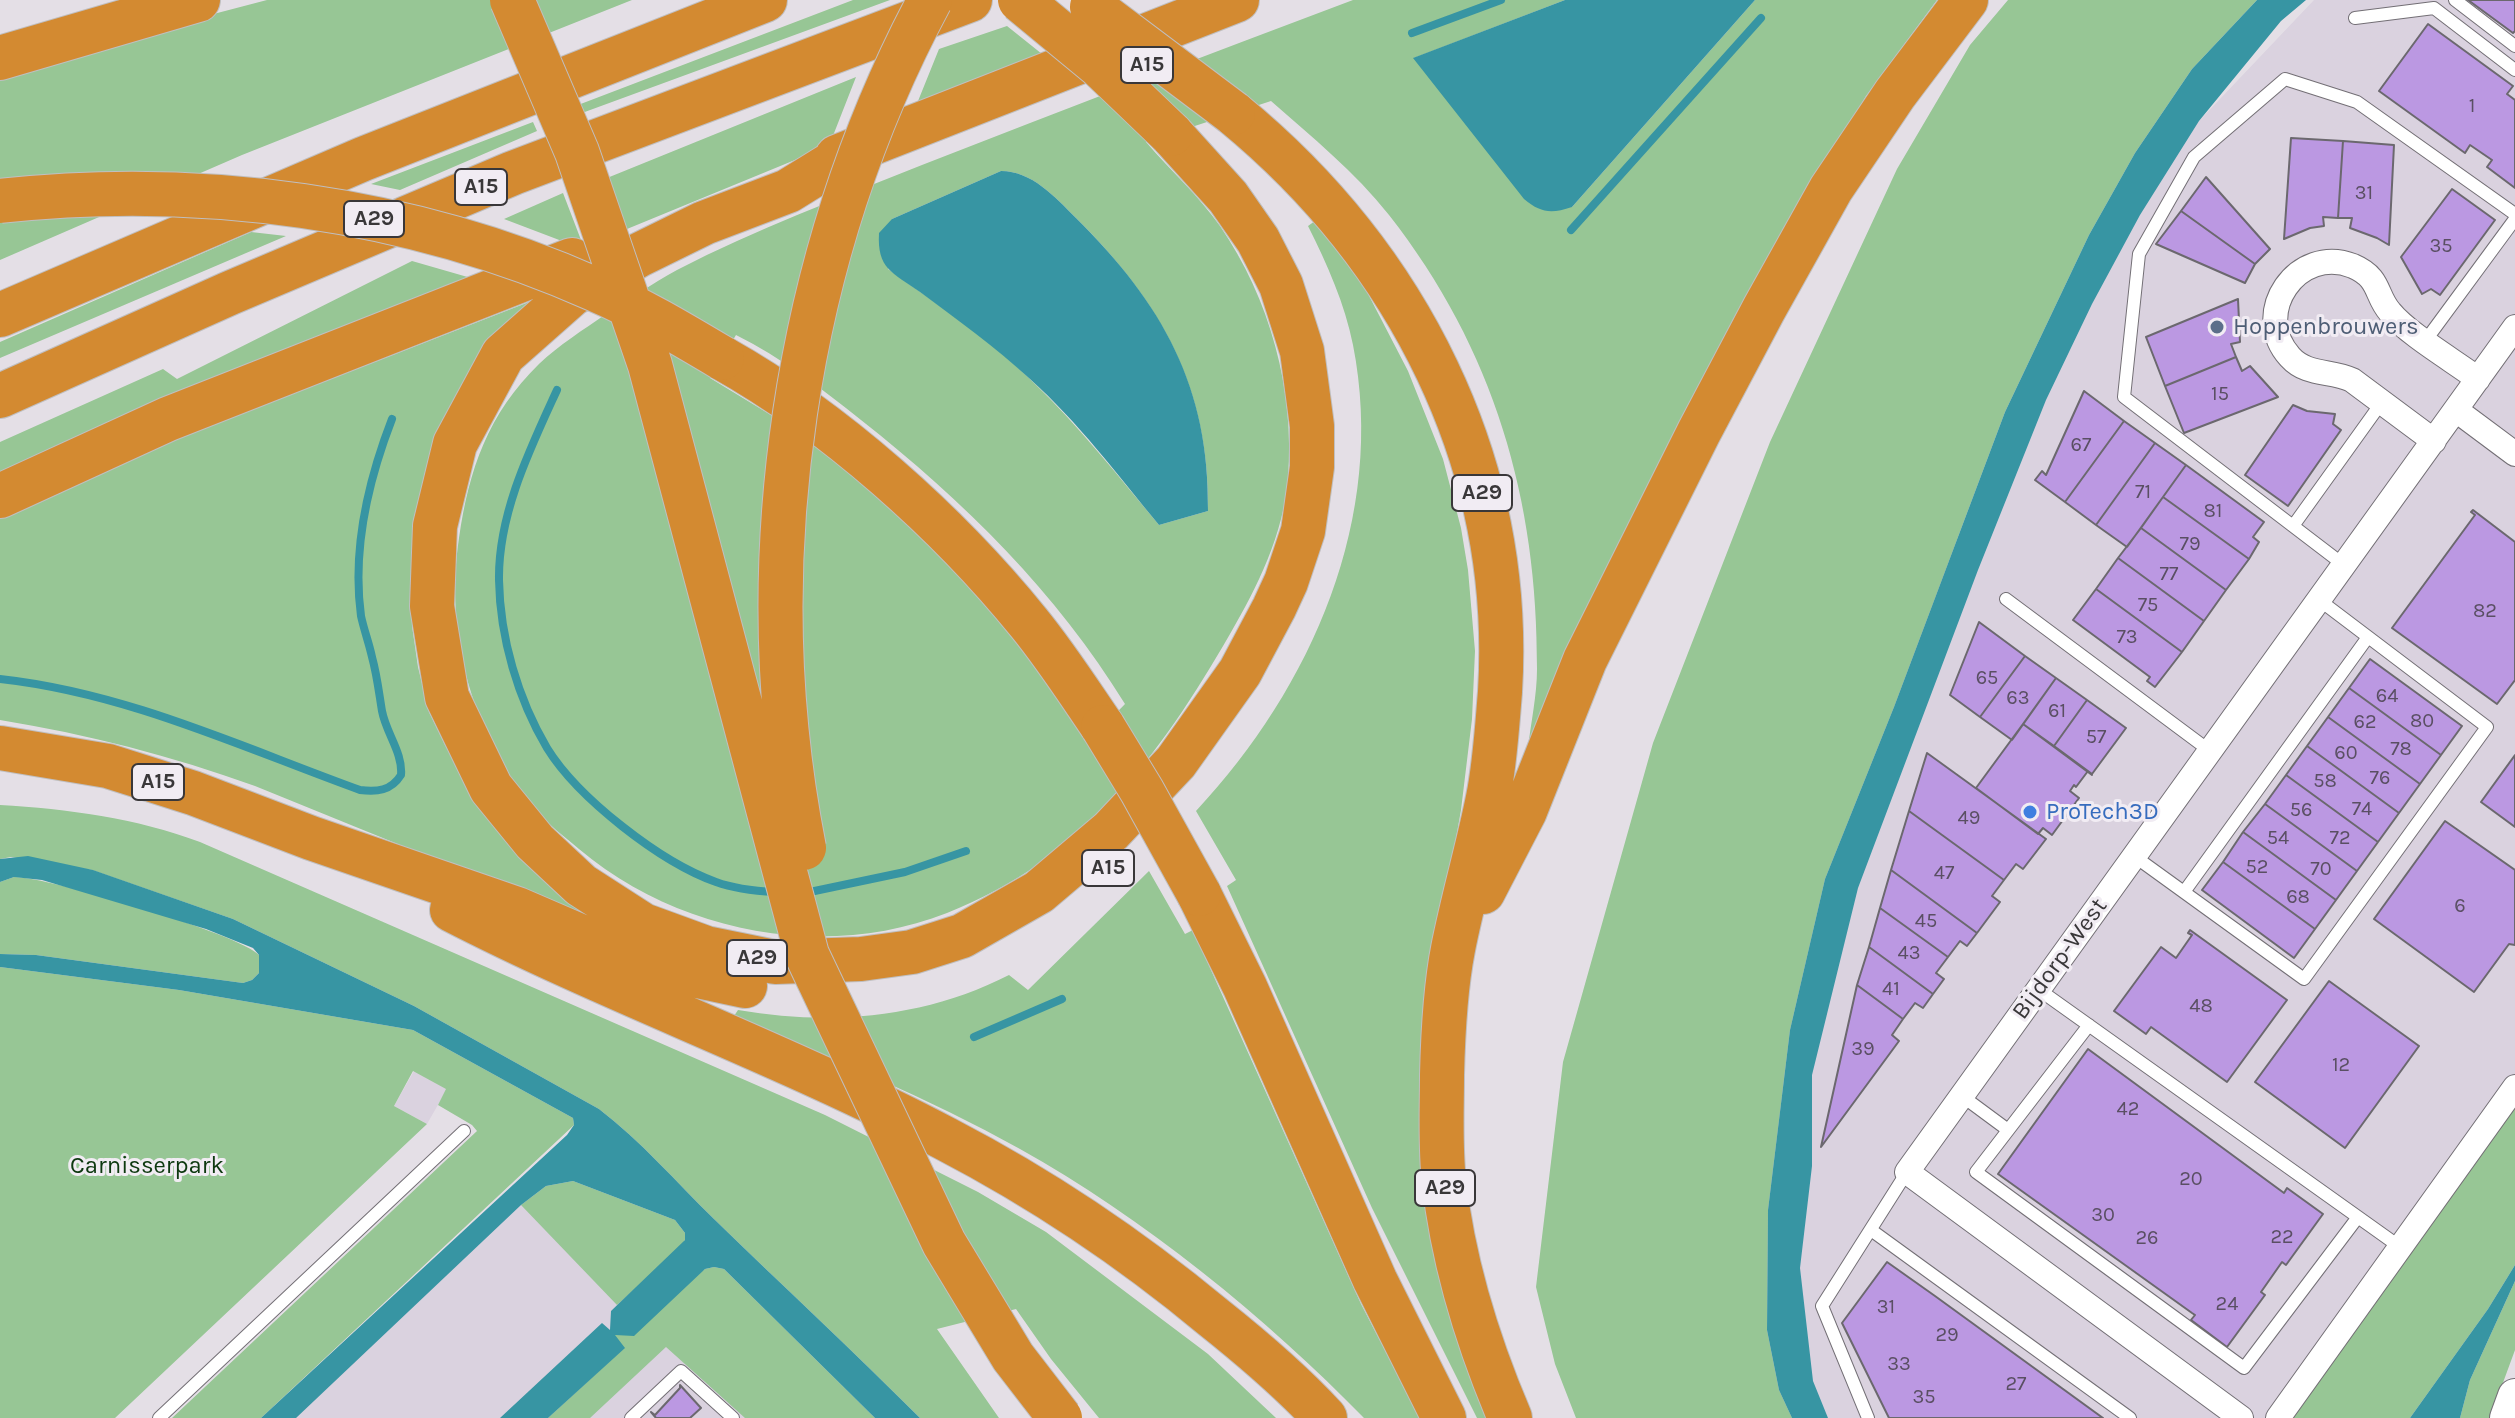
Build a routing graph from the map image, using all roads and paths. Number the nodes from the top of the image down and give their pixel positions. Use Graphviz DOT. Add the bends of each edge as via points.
graph roads {
  1 [pos="198,0"];
  2 [pos="512,0"];
  3 [pos="765,0"];
  4 [pos="930,0"];
  5 [pos="970,0"];
  6 [pos="1020,0"];
  7 [pos="1237,0"];
  8 [pos="1966,0"];
  9 [pos="2455,0"];
  10 [pos="1088,3"];
  11 [pos="2355,18"];
  12 [pos="2515,46"];
  13 [pos="0,58"];
  14 [pos="2515,70"];
  15 [pos="1202,124"];
  16 [pos="851,152"];
  17 [pos="0,201"];
  18 [pos="2515,217"];
  19 [pos="0,315"];
  20 [pos="2515,327"];
  21 [pos="2426,340"];
  22 [pos="2478,379"];
  23 [pos="0,396"];
  24 [pos="2382,402"];
  25 [pos="2456,410"];
  26 [pos="2434,441"];
  27 [pos="2515,454"];
  28 [pos="0,496"];
  29 [pos="2293,526"];
  30 [pos="2344,565"];
  31 [pos="2006,599"];
  32 [pos="2318,599"];
  33 [pos="2368,637"];
  34 [pos="0,748"];
  35 [pos="2210,751"];
  36 [pos="311,838"];
  37 [pos="2134,856"];
  38 [pos="2184,892"];
  39 [pos="1453,948"];
  40 [pos="2038,989"];
  41 [pos="2089,1025"];
  42 [pos="867,1081"];
  43 [pos="2515,1087"];
  44 [pos="1962,1096"];
  45 [pos="2008,1130"];
  46 [pos="464,1131"];
  47 [pos="1907,1172"];
  48 [pos="2358,1217"];
  49 [pos="1871,1230"];
  50 [pos="2400,1247"];
  51 [pos="2515,1396"];
  52 [pos="159,1418"];
  53 [pos="631,1418"];
  54 [pos="733,1418"];
  55 [pos="1060,1418"];
  56 [pos="1325,1418"];
  57 [pos="1444,1418"];
  58 [pos="1510,1418"];
  59 [pos="1868,1418"];
  60 [pos="2130,1418"];
  61 [pos="2241,1418"];
  62 [pos="2278,1418"];
  63 [pos="2507,1418"];
  1 -- 13 [label="highway"];
  2 -- 42 [label="highway, A29, bridge" via="577,152 650,365 807,955"];
  3 -- 19 [label="highway" via="363,159"];
  4 -- 42 [label="highway, bridge" via="887,89 829,259 804,360 784,535 782,624 796,808 831,964"];
  5 -- 23 [label="highway, A15" via="513,173"];
  6 -- 15 [label="highway, A29, bridge" via="1108,74"];
  7 -- 16 [label="highway, A15"];
  8 -- 39 [label="highway, A29" via="1831,189 1757,322 1585,660 1525,811"];
  9 -- 12 [label="lane"];
  10 -- 15 [label="highway, A15, bridge"];
  11 -- 14 [label="lane" via="2434,8"];
  15 -- 16 [label="highway, A29" via="1223,191 1258,240 1281,285 1302,351 1312,426 1309,499 1290,571 1264,629 1176,762 1111,831 1039,892 962,936 912,952 775,962 706,948 643,925 570,874 535,842 491,788 447,697 432,606 435,526 455,444 503,355 572,294 704,223 788,191"];
  15 -- 36 [label="highway, A15" via="1274,212 1317,301 1336,390 1334,516 1319,579 1253,708 1157,827 1052,916 1002,948 942,973 873,989 781,991 674,971 624,955 517,909"];
  15 -- 39 [label="highway, A29" via="1276,150 1354,233 1435,365 1462,427 1486,507 1498,582 1500,693 1489,793"];
  16 -- 28 [label="highway, A15" via="168,419"];
  17 -- 57 [label="highway, A29, bridge" via="194,195 290,204 475,246 616,300 722,358 879,470 941,527 1029,623 1103,727 1156,815 1245,987 1357,1242"];
  18 -- 21 [label="lane"];
  18 -- 29 [label="lane" via="2357,102 2285,79 2194,157 2139,254 2124,397"];
  20 -- 22 [label="street, Bijdorp-West"];
  21 -- 22 [label="street"];
  21 -- 24 [label="street" via="2392,315 2371,278 2349,265 2318,263 2287,283 2275,311 2275,327 2290,356 2310,371 2342,375"];
  22 -- 25 [label="street, Bijdorp-West"];
  24 -- 26 [label="street"];
  24 -- 29 [label="lane"];
  25 -- 26 [label="street, Bijdorp-West"];
  25 -- 27 [label="street"];
  26 -- 30 [label="street, Bijdorp-West"];
  29 -- 30 [label="lane"];
  30 -- 32 [label="street, Bijdorp-West"];
  31 -- 35 [label="lane"];
  32 -- 33 [label="lane"];
  32 -- 35 [label="street, Bijdorp-West"];
  33 -- 38 [label="lane"];
  33 -- 38 [label="lane" via="2487,727 2304,979"];
  34 -- 36 [label="highway, A15" via="108,766"];
  35 -- 37 [label="street, Bijdorp-West"];
  36 -- 56 [label="highway, A15" via="519,944 795,1067 946,1138 1013,1176 1153,1268"];
  37 -- 38 [label="lane"];
  37 -- 40 [label="street, Bijdorp-West"];
  39 -- 58 [label="highway, A29" via="1443,1050 1444,1181 1473,1320"];
  40 -- 41 [label="lane"];
  40 -- 44 [label="street, Bijdorp-West"];
  41 -- 45 [label="lane"];
  41 -- 48 [label="lane"];
  42 -- 55 [label="highway, A29, bridge" via="944,1243 1013,1357"];
  43 -- 50 [label="street"];
  44 -- 45 [label="lane"];
  44 -- 47 [label="street, Bijdorp-West"];
  45 -- 48 [label="lane" via="1976,1172 2244,1368"];
  46 -- 52 [label="lane"];
  47 -- 49 [label="lane"];
  47 -- 61 [label="street"];
  48 -- 50 [label="lane"];
  49 -- 59 [label="lane" via="1822,1306"];
  49 -- 60 [label="lane"];
  50 -- 62 [label="street"];
  51 -- 63 [label="main road"];
  53 -- 54 [label="lane" via="681,1371"];
}
